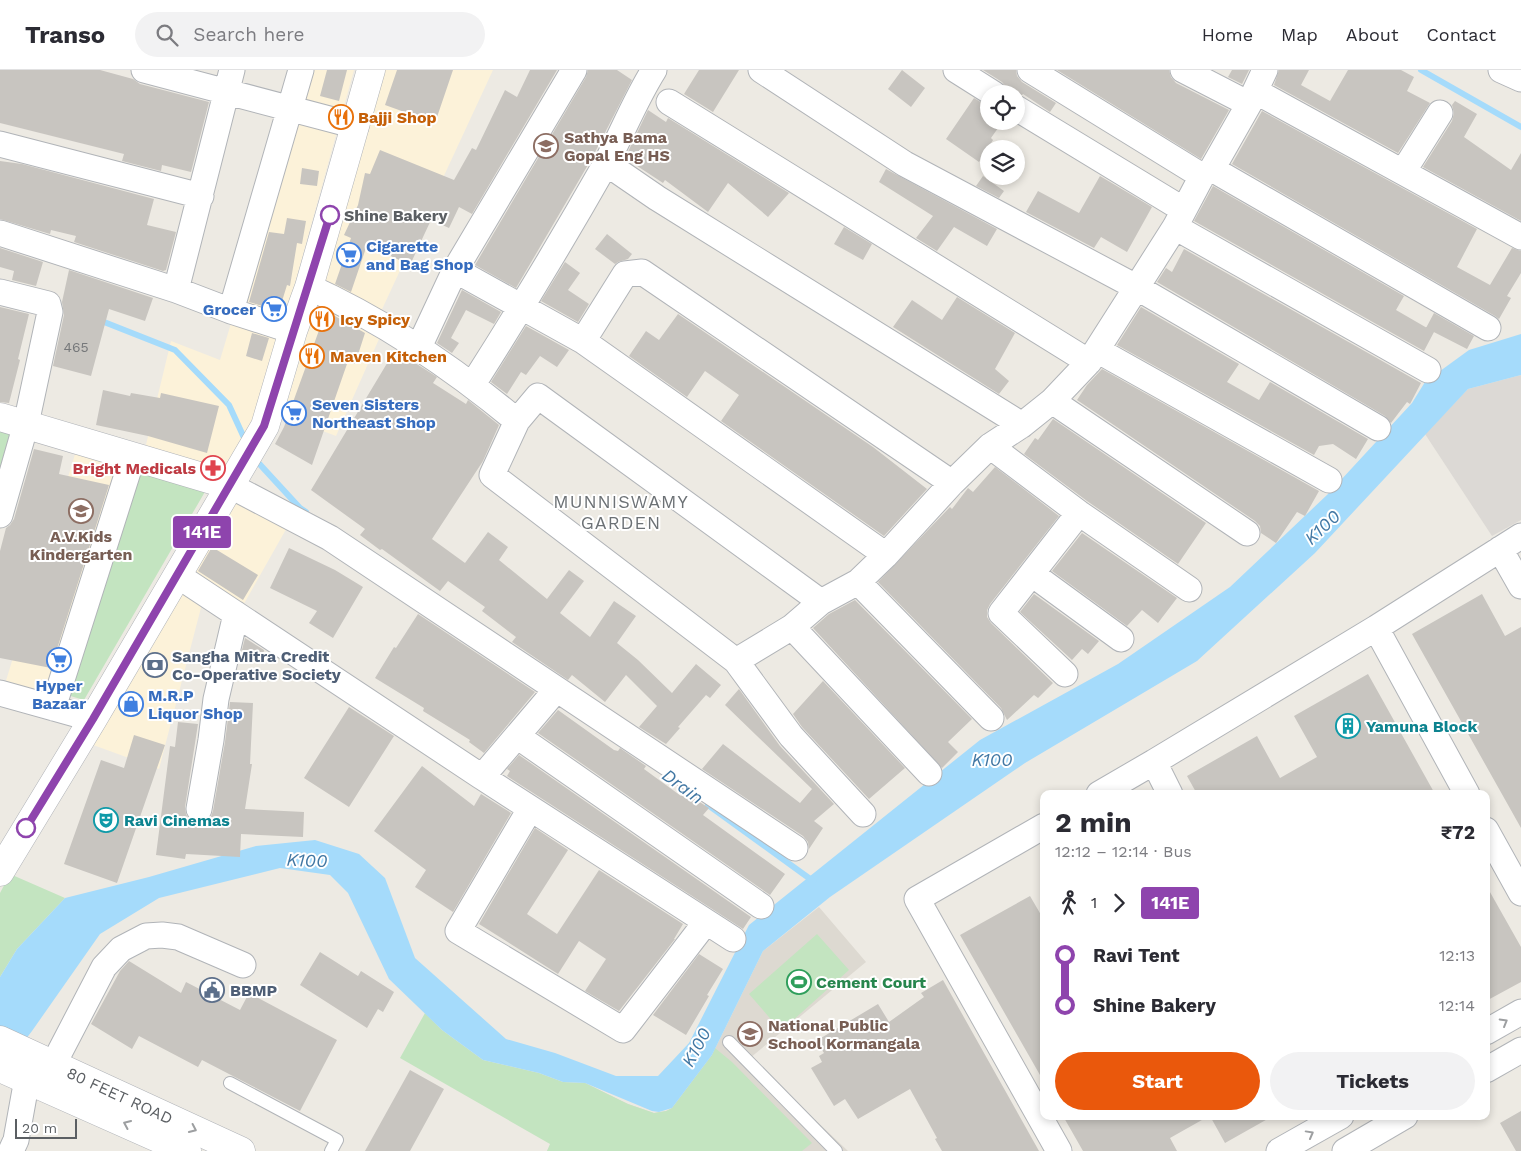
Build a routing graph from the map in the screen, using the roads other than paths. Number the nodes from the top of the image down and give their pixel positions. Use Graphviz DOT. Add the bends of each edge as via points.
graph roads {
  1 [pos="144,70"];
  2 [pos="301,70"];
  3 [pos="371,70"];
  4 [pos="574,70"];
  5 [pos="654,70"];
  6 [pos="761,70"];
  7 [pos="956,70"];
  8 [pos="1030,70"];
  9 [pos="1183,70"];
  10 [pos="1500,70"];
  11 [pos="1521,79"];
  12 [pos="229,80"];
  13 [pos="980,85"];
  14 [pos="1256,88"];
  15 [pos="669,102"];
  16 [pos="290,108"];
  17 [pos="1440,112"];
  18 [pos="1025,114"];
  19 [pos="356,126"];
  20 [pos="0,144"];
  21 [pos="606,163"];
  22 [pos="1207,172"];
  23 [pos="1403,172"];
  24 [pos="201,196"];
  25 [pos="1179,218"];
  26 [pos="0,233"];
  27 [pos="1521,236"];
  28 [pos="455,270"];
  29 [pos="309,287"];
  30 [pos="1136,287"];
  31 [pos="176,290"];
  32 [pos="0,292"];
  33 [pos="522,307"];
  34 [pos="231,311"];
  35 [pos="1488,328"];
  36 [pos="293,331"];
  37 [pos="583,340"];
  38 [pos="419,347"];
  39 [pos="1093,356"];
  40 [pos="1428,370"];
  41 [pos="473,384"];
  42 [pos="1052,401"];
  43 [pos="13,421"];
  44 [pos="517,421"];
  45 [pos="1022,425"];
  46 [pos="1378,428"];
  47 [pos="990,446"];
  48 [pos="133,456"];
  49 [pos="1329,480"];
  50 [pos="952,483"];
  51 [pos="230,485"];
  52 [pos="1079,513"];
  53 [pos="0,515"];
  54 [pos="1247,533"];
  55 [pos="1521,536"];
  56 [pos="1500,549"];
  57 [pos="886,555"];
  58 [pos="1032,574"];
  59 [pos="177,575"];
  60 [pos="858,582"];
  61 [pos="1521,586"];
  62 [pos="1189,589"];
  63 [pos="821,602"];
  64 [pos="236,614"];
  65 [pos="792,627"];
  66 [pos="1376,628"];
  67 [pos="1121,640"];
  68 [pos="736,661"];
  69 [pos="1065,674"];
  70 [pos="556,690"];
  71 [pos="0,693"];
  72 [pos="53,708"];
  73 [pos="991,718"];
  74 [pos="93,719"];
  75 [pos="518,736"];
  76 [pos="1154,762"];
  77 [pos="929,773"];
  78 [pos="482,777"];
  79 [pos="1106,790"];
  80 [pos="1168,790"];
  81 [pos="1465,790"];
  82 [pos="199,809"];
  83 [pos="530,809"];
  84 [pos="863,814"];
  85 [pos="1040,828"];
  86 [pos="1490,837"];
  87 [pos="7,844"];
  88 [pos="795,848"];
  89 [pos="0,872"];
  90 [pos="1521,893"];
  91 [pos="761,906"];
  92 [pos="706,922"];
  93 [pos="733,939"];
  94 [pos="243,965"];
  95 [pos="1521,1012"];
  96 [pos="1490,1030"];
  97 [pos="729,1042"];
  98 [pos="1521,1050"];
  99 [pos="12,1062"];
  100 [pos="53,1065"];
  101 [pos="1490,1068"];
  102 [pos="230,1083"];
  103 [pos="1040,1117"];
  104 [pos="1042,1120"];
  105 [pos="1335,1120"];
  106 [pos="1341,1120"];
  107 [pos="1399,1120"];
  108 [pos="1353,1149"];
  109 [pos="11,1151"];
  110 [pos="187,1151"];
  111 [pos="242,1151"];
  112 [pos="331,1151"];
  113 [pos="836,1151"];
  114 [pos="1059,1151"];
  115 [pos="1279,1151"];
  1 -- 12 [label="street"];
  2 -- 16 [label="street"];
  3 -- 19 [label="street"];
  4 -- 28 [label="street"];
  5 -- 21 [label="street"];
  6 -- 30 [label="street" via="904,164"];
  7 -- 13 [label="street"];
  8 -- 22 [label="street"];
  9 -- 14 [label="street"];
  10 -- 11 [label="street"];
  12 -- 16 [label="street"];
  12 -- 24 [label="street"];
  14 -- 22 [label="street"];
  14 -- 23 [label="street"];
  15 -- 39 [label="street"];
  16 -- 19 [label="street"];
  16 -- 34 [label="street"];
  17 -- 23 [label="street"];
  18 -- 25 [label="street"];
  19 -- 29 [label="street"];
  20 -- 24 [label="street"];
  21 -- 33 [label="street"];
  21 -- 45 [label="street"];
  22 -- 25 [label="street"];
  22 -- 35 [label="street"];
  23 -- 27 [label="street"];
  24 -- 31 [label="street"];
  25 -- 30 [label="street"];
  25 -- 40 [label="street"];
  26 -- 31 [label="street"];
  28 -- 33 [label="street"];
  28 -- 38 [label="street"];
  29 -- 36 [label="street"];
  29 -- 38 [label="street" via="344,303"];
  30 -- 39 [label="street"];
  30 -- 46 [label="street"];
  31 -- 34 [label="street"];
  32 -- 43 [label="street" via="48,304 50,312"];
  33 -- 37 [label="street"];
  33 -- 41 [label="street"];
  34 -- 36 [label="street"];
  36 -- 51 [label="street" via="264,426"];
  37 -- 50 [label="street" via="625,274 642,272"];
  37 -- 57 [label="street"];
  38 -- 41 [label="street"];
  39 -- 42 [label="street"];
  39 -- 49 [label="street"];
  41 -- 44 [label="street"];
  42 -- 45 [label="street"];
  42 -- 54 [label="street"];
  43 -- 48 [label="street"];
  43 -- 53 [label="street"];
  44 -- 63 [label="street" via="538,396"];
  44 -- 68 [label="street" via="492,474"];
  45 -- 47 [label="street"];
  47 -- 50 [label="street"];
  47 -- 52 [label="street"];
  48 -- 51 [label="street"];
  48 -- 72 [label="street"];
  50 -- 57 [label="street"];
  51 -- 59 [label="street"];
  51 -- 70 [label="street" via="330,538"];
  52 -- 58 [label="street"];
  52 -- 62 [label="street"];
  55 -- 56 [label="street"];
  56 -- 61 [label="street"];
  56 -- 66 [label="street"];
  57 -- 60 [label="street"];
  58 -- 67 [label="street"];
  58 -- 69 [label="street" via="1001,613"];
  59 -- 64 [label="street"];
  59 -- 74 [label="street"];
  60 -- 63 [label="street"];
  60 -- 73 [label="street"];
  63 -- 65 [label="street"];
  64 -- 78 [label="street"];
  64 -- 82 [label="street" via="216,699"];
  65 -- 68 [label="street"];
  65 -- 77 [label="street"];
  66 -- 76 [label="street"];
  66 -- 81 [label="street"];
  68 -- 84 [label="street" via="791,736"];
  70 -- 75 [label="street"];
  70 -- 88 [label="street"];
  71 -- 72 [label="street"];
  72 -- 74 [label="street"];
  74 -- 87 [label="street"];
  75 -- 78 [label="street"];
  75 -- 91 [label="street"];
  76 -- 79 [label="street"];
  76 -- 80 [label="street"];
  78 -- 83 [label="street"];
  83 -- 92 [label="street"];
  83 -- 92 [label="street" via="458,931 622,1030"];
  85 -- 103 [label="street" via="917,899"];
  86 -- 90 [label="street"];
  87 -- 89 [label="street"];
  92 -- 93 [label="street"];
  94 -- 100 [label="street" via="178,938 146,936 122,949 104,967"];
  96 -- 95 [label="street, one-way"];
  97 -- 113 [label="lane"];
  98 -- 101 [label="street"];
  99 -- 100 [label="street, 80 FEET ROAD"];
  99 -- 109 [label="street" via="16,1140"];
  110 -- 99 [label="street, 80 FEET ROAD, one-way"];
  100 -- 111 [label="street, 80 FEET ROAD, one-way"];
  102 -- 112 [label="lane" via="337,1140"];
  104 -- 114 [label="street"];
  115 -- 105 [label="street, one-way"];
  106 -- 108 [label="street"];
  107 -- 108 [label="street"];
}
